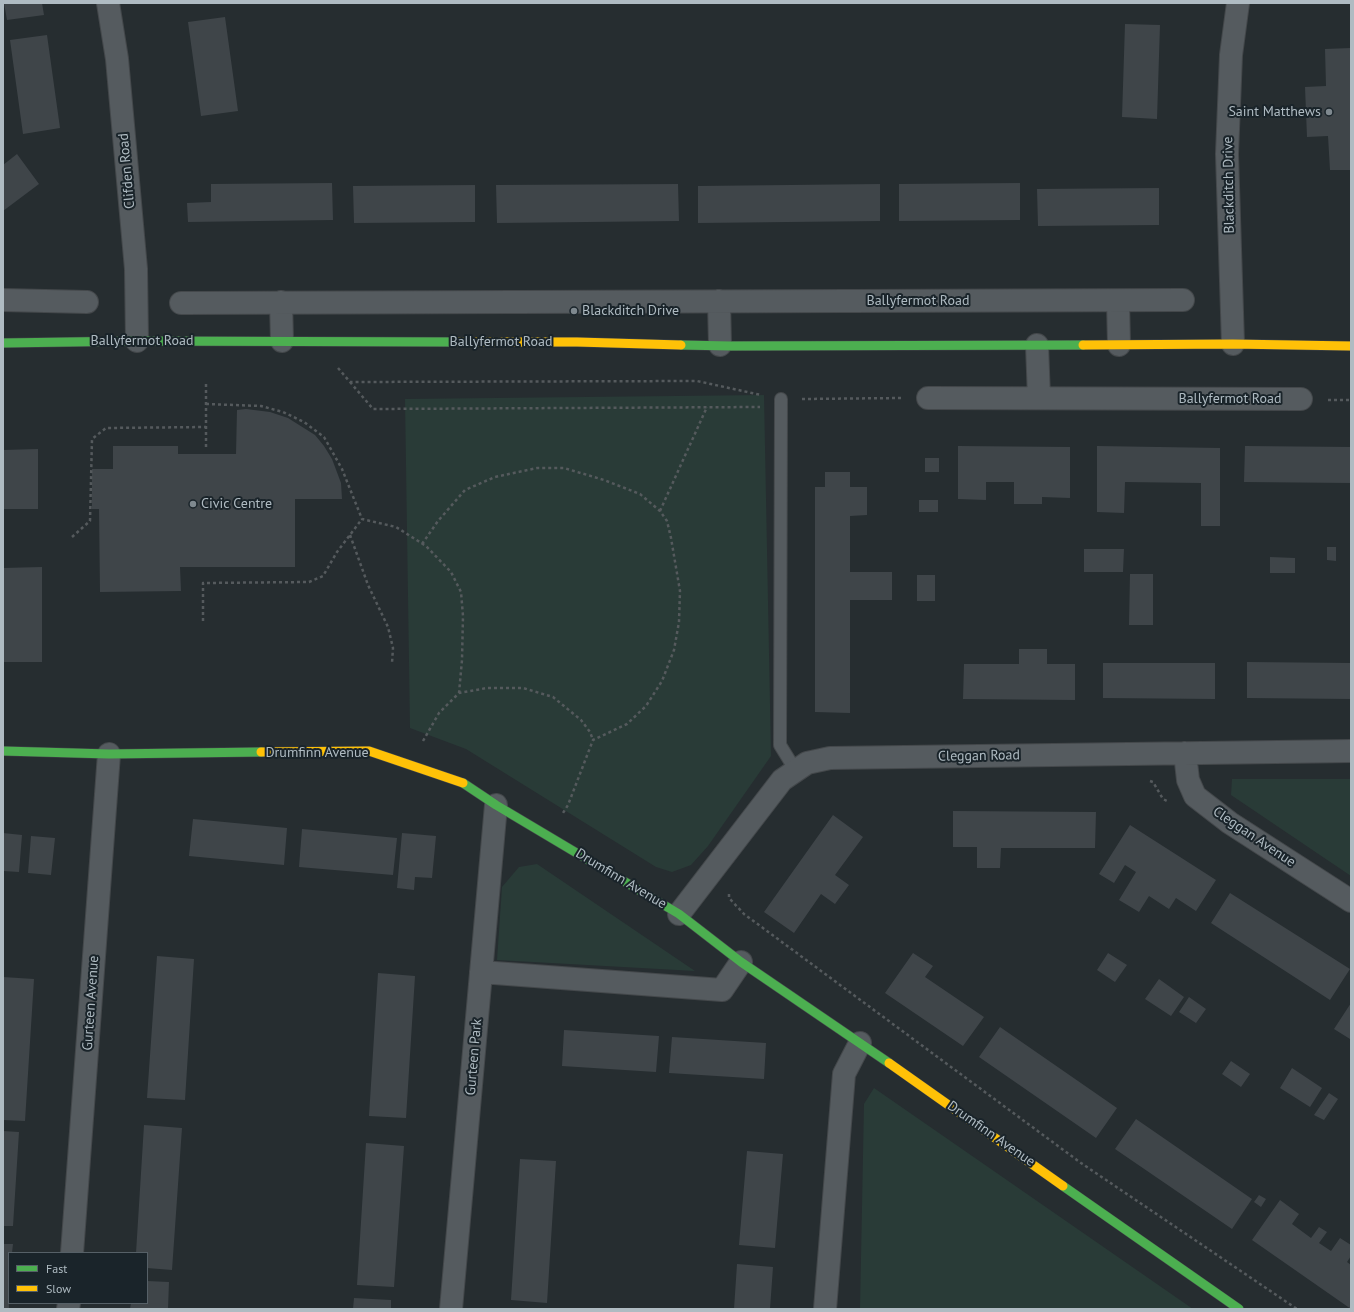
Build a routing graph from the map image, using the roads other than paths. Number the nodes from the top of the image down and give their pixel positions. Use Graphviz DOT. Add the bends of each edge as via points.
graph roads {
  1 [pos="108,3"];
  2 [pos="1238,3"];
  3 [pos="3,300"];
  4 [pos="1183,300"];
  5 [pos="719,301"];
  6 [pos="1118,301"];
  7 [pos="87,302"];
  8 [pos="281,302"];
  9 [pos="181,303"];
  10 [pos="137,340"];
  11 [pos="282,341"];
  12 [pos="3,343"];
  13 [pos="1233,344"];
  14 [pos="720,345"];
  15 [pos="1037,345"];
  16 [pos="1119,345"];
  17 [pos="1351,346"];
  18 [pos="928,398"];
  19 [pos="1039,398"];
  20 [pos="781,399"];
  21 [pos="1301,399"];
  22 [pos="3,751"];
  23 [pos="1351,751"];
  24 [pos="1185,753"];
  25 [pos="109,754"];
  26 [pos="796,771"];
  27 [pos="496,805"];
  28 [pos="1351,901"];
  29 [pos="679,914"];
  30 [pos="741,962"];
  31 [pos="481,972"];
  32 [pos="860,1043"];
  33 [pos="72,1252"];
  34 [pos="451,1309"];
  35 [pos="825,1309"];
  36 [pos="1239,1309"];
  1 -- 10 [label="street, Clifden Road" via="117,59 136,269"];
  2 -- 13 [label="street, Blackditch Drive" via="1231,55 1227,154"];
  3 -- 7 [label="street"];
  4 -- 6 [label="street, Ballyfermot Road"];
  5 -- 6 [label="street, Ballyfermot Road"];
  5 -- 8 [label="street, Ballyfermot Road"];
  5 -- 14 [label="street"];
  6 -- 16 [label="street"];
  8 -- 9 [label="street, Ballyfermot Road"];
  8 -- 11 [label="street"];
  10 -- 11 [label="street, Ballyfermot Road"];
  10 -- 12 [label="street, Ballyfermot Road"];
  11 -- 14 [label="street, Ballyfermot Road"];
  13 -- 16 [label="street, Ballyfermot Road"];
  13 -- 17 [label="street, Ballyfermot Road"];
  14 -- 15 [label="street, Ballyfermot Road"];
  15 -- 16 [label="street, Ballyfermot Road"];
  15 -- 19 [label="street"];
  18 -- 19 [label="street, Ballyfermot Road"];
  19 -- 21 [label="street, Ballyfermot Road"];
  20 -- 26 [label="lane" via="780,745"];
  22 -- 25 [label="street, Drumfinn Avenue"];
  23 -- 24 [label="street, Cleggan Road"];
  24 -- 26 [label="street, Cleggan Road" via="830,758 807,763"];
  24 -- 28 [label="street, Cleggan Avenue" via="1188,780 1195,796 1230,823"];
  25 -- 27 [label="street, Drumfinn Avenue" via="369,751 461,781"];
  25 -- 33 [label="street, Gurteen Avenue"];
  26 -- 29 [label="street, Cleggan Road" via="782,780"];
  27 -- 29 [label="street, Drumfinn Avenue"];
  27 -- 31 [label="street, Gurteen Park"];
  29 -- 30 [label="street, Drumfinn Avenue"];
  30 -- 31 [label="street" via="722,990"];
  30 -- 32 [label="street, Drumfinn Avenue"];
  31 -- 34 [label="street, Gurteen Park"];
  32 -- 35 [label="street" via="844,1074"];
  32 -- 36 [label="street, Drumfinn Avenue"];
}
